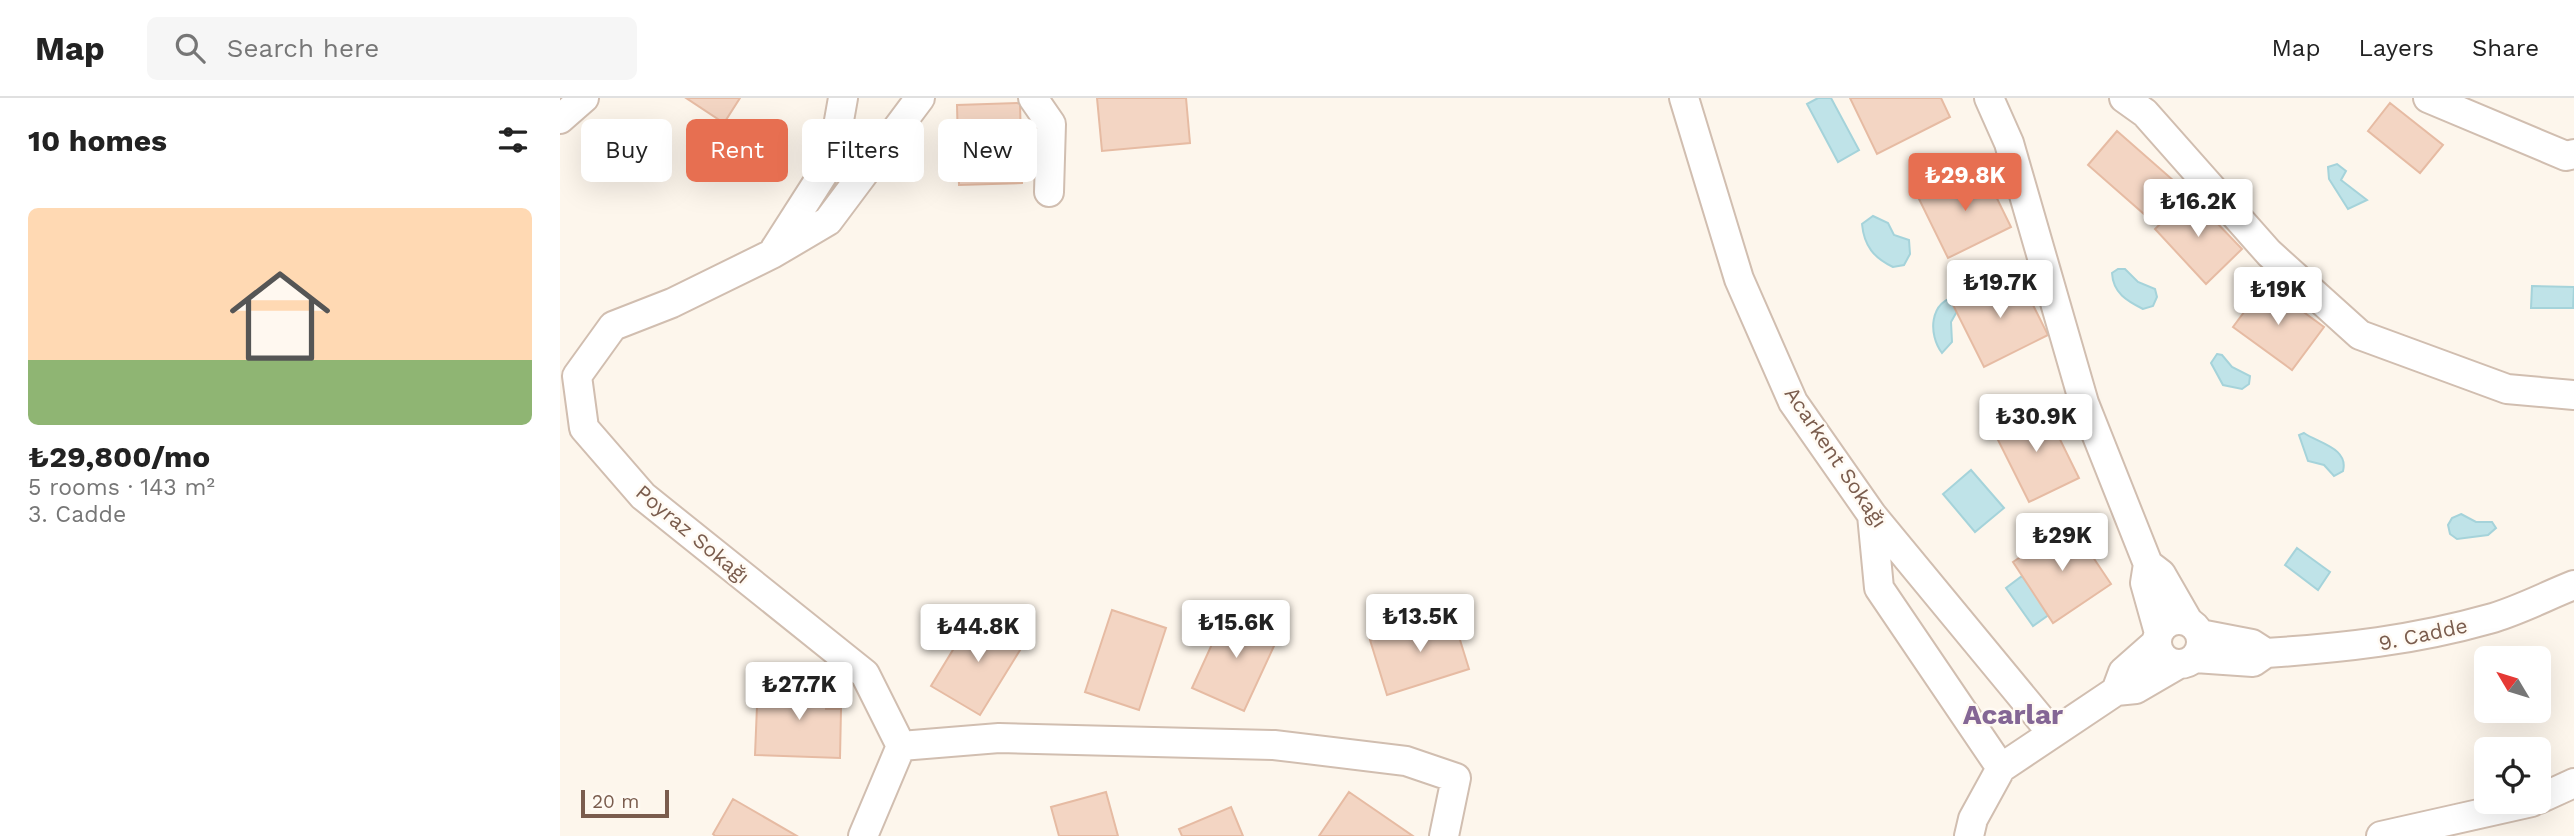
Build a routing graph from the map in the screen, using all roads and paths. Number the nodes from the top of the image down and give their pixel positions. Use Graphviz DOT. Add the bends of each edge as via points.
graph roads {
  1 [pos="584,98"];
  2 [pos="843,98"];
  3 [pos="920,98"];
  4 [pos="1033,98"];
  5 [pos="1684,98"];
  6 [pos="1989,98"];
  7 [pos="2124,98"];
  8 [pos="2428,98"];
  9 [pos="560,119"];
  10 [pos="2574,154"];
  11 [pos="1049,192"];
  12 [pos="772,254"];
  13 [pos="2574,395"];
  14 [pos="1872,515"];
  15 [pos="2148,564"];
  16 [pos="2574,585"];
  17 [pos="2158,637"];
  18 [pos="2191,644"];
  19 [pos="2116,691"];
  20 [pos="2052,733"];
  21 [pos="901,746"];
  22 [pos="2000,768"];
  23 [pos="2574,783"];
  24 [pos="2551,794"];
  25 [pos="2479,814"];
  26 [pos="863,836"];
  27 [pos="1444,836"];
  28 [pos="1969,836"];
  29 [pos="2381,836"];
  1 -- 9 [label="street"];
  2 -- 12 [label="street" via="832,160"];
  3 -- 12 [label="street, Poyraz Sokağı" via="828,221"];
  4 -- 11 [label="street" via="1051,124"];
  5 -- 14 [label="street, Acarkent Sokağı" via="1739,279 1793,402"];
  6 -- 15 [label="street" via="2009,143 2084,403"];
  7 -- 13 [label="street" via="2145,113 2269,253 2360,335 2507,389"];
  8 -- 10 [label="street" via="2566,156"];
  12 -- 21 [label="street, Poyraz Sokağı" via="673,303 613,326 577,376 584,428 643,496 865,674"];
  14 -- 20 [label="street, Acarkent Sokağı"];
  14 -- 22 [label="street" via="1879,588"];
  15 -- 17 [label="street" via="2145,583"];
  15 -- 18 [label="street" via="2161,574"];
  16 -- 18 [label="street, 9. Cadde" via="2492,618 2356,648 2266,653 2253,662"];
  17 -- 18 [label="street" via="2171,621"];
  17 -- 18 [label="street" via="2163,658"];
  17 -- 19 [label="street" via="2123,672"];
  18 -- 19 [label="street" via="2136,689"];
  19 -- 20 [label="street"];
  20 -- 22 [label="street"];
  21 -- 26 [label="street"];
  21 -- 27 [label="street" via="999,738 1274,745 1406,761 1456,778"];
  22 -- 28 [label="street"];
  23 -- 24 [label="street"];
  25 -- 29 [label="street"];
}
